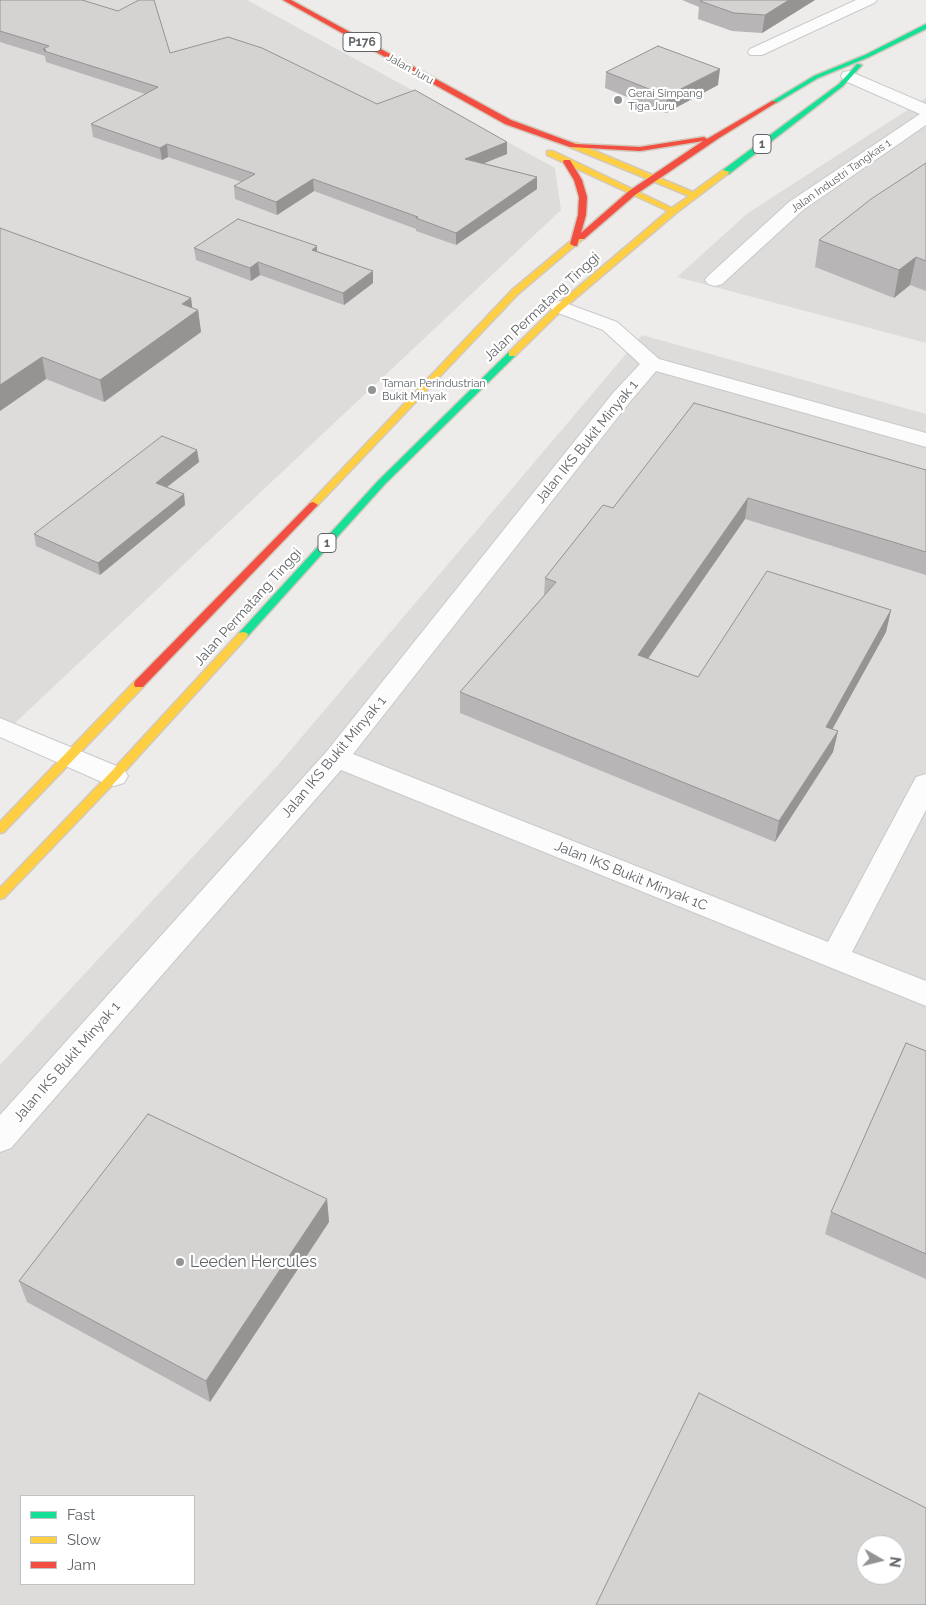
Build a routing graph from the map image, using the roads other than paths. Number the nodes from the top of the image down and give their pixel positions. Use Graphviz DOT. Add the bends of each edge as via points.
graph roads {
  1 [pos="286,0"];
  2 [pos="869,0"];
  3 [pos="926,26"];
  4 [pos="756,52"];
  5 [pos="867,56"];
  6 [pos="849,76"];
  7 [pos="926,110"];
  8 [pos="926,117"];
  9 [pos="508,122"];
  10 [pos="716,136"];
  11 [pos="576,146"];
  12 [pos="567,162"];
  13 [pos="652,179"];
  14 [pos="632,193"];
  15 [pos="693,195"];
  16 [pos="673,211"];
  17 [pos="574,244"];
  18 [pos="715,280"];
  19 [pos="560,307"];
  20 [pos="652,363"];
  21 [pos="926,440"];
  22 [pos="0,727"];
  23 [pos="70,757"];
  24 [pos="336,758"];
  25 [pos="114,776"];
  26 [pos="926,784"];
  27 [pos="0,829"];
  28 [pos="0,895"];
  29 [pos="834,958"];
  30 [pos="926,994"];
  31 [pos="0,1138"];
  1 -- 9 [label="main road, Jalan Juru / P176"];
  2 -- 4 [label="street"];
  3 -- 5 [label="main road, Jalan Permatang Tinggi / 1"];
  5 -- 6 [label="main road, Jalan Permatang Tinggi / 1"];
  5 -- 10 [label="main road, Jalan Permatang Tinggi / 1" via="816,77"];
  6 -- 7 [label="street"];
  6 -- 15 [label="main road, Jalan Permatang Tinggi / 1" via="818,103"];
  8 -- 18 [label="street, Jalan Industri Tangkas 1" via="796,206"];
  9 -- 11 [label="main road, Jalan Juru / P176"];
  9 -- 12 [label="main road, Jalan Juru / P176" via="536,146"];
  10 -- 11 [label="main road" via="640,149"];
  10 -- 13 [label="main road, Jalan Permatang Tinggi / 1"];
  11 -- 13 [label="main road, Jalan Juru / P176"];
  12 -- 14 [label="main road, Jalan Juru / P176"];
  12 -- 17 [label="main road" via="578,180 583,197"];
  13 -- 14 [label="main road, Jalan Permatang Tinggi / 1"];
  13 -- 15 [label="main road, Jalan Juru / P176"];
  14 -- 16 [label="main road, Jalan Juru / P176"];
  14 -- 17 [label="main road, Jalan Permatang Tinggi / 1"];
  15 -- 16 [label="main road, Jalan Permatang Tinggi / 1"];
  16 -- 19 [label="main road, Jalan Permatang Tinggi / 1"];
  17 -- 23 [label="main road, Jalan Permatang Tinggi / 1" via="515,292"];
  19 -- 20 [label="street" via="610,326"];
  19 -- 25 [label="main road, Jalan Permatang Tinggi / 1" via="382,482"];
  20 -- 21 [label="street"];
  20 -- 24 [label="street, Jalan IKS Bukit Minyak 1"];
  22 -- 23 [label="street"];
  23 -- 25 [label="street"];
  23 -- 27 [label="main road, Jalan Permatang Tinggi / 1"];
  24 -- 29 [label="street, Jalan IKS Bukit Minyak 1C"];
  24 -- 31 [label="street, Jalan IKS Bukit Minyak 1"];
  25 -- 28 [label="main road, Jalan Permatang Tinggi / 1"];
  26 -- 29 [label="street"];
  29 -- 30 [label="street, Jalan IKS Bukit Minyak 1C"];
}
